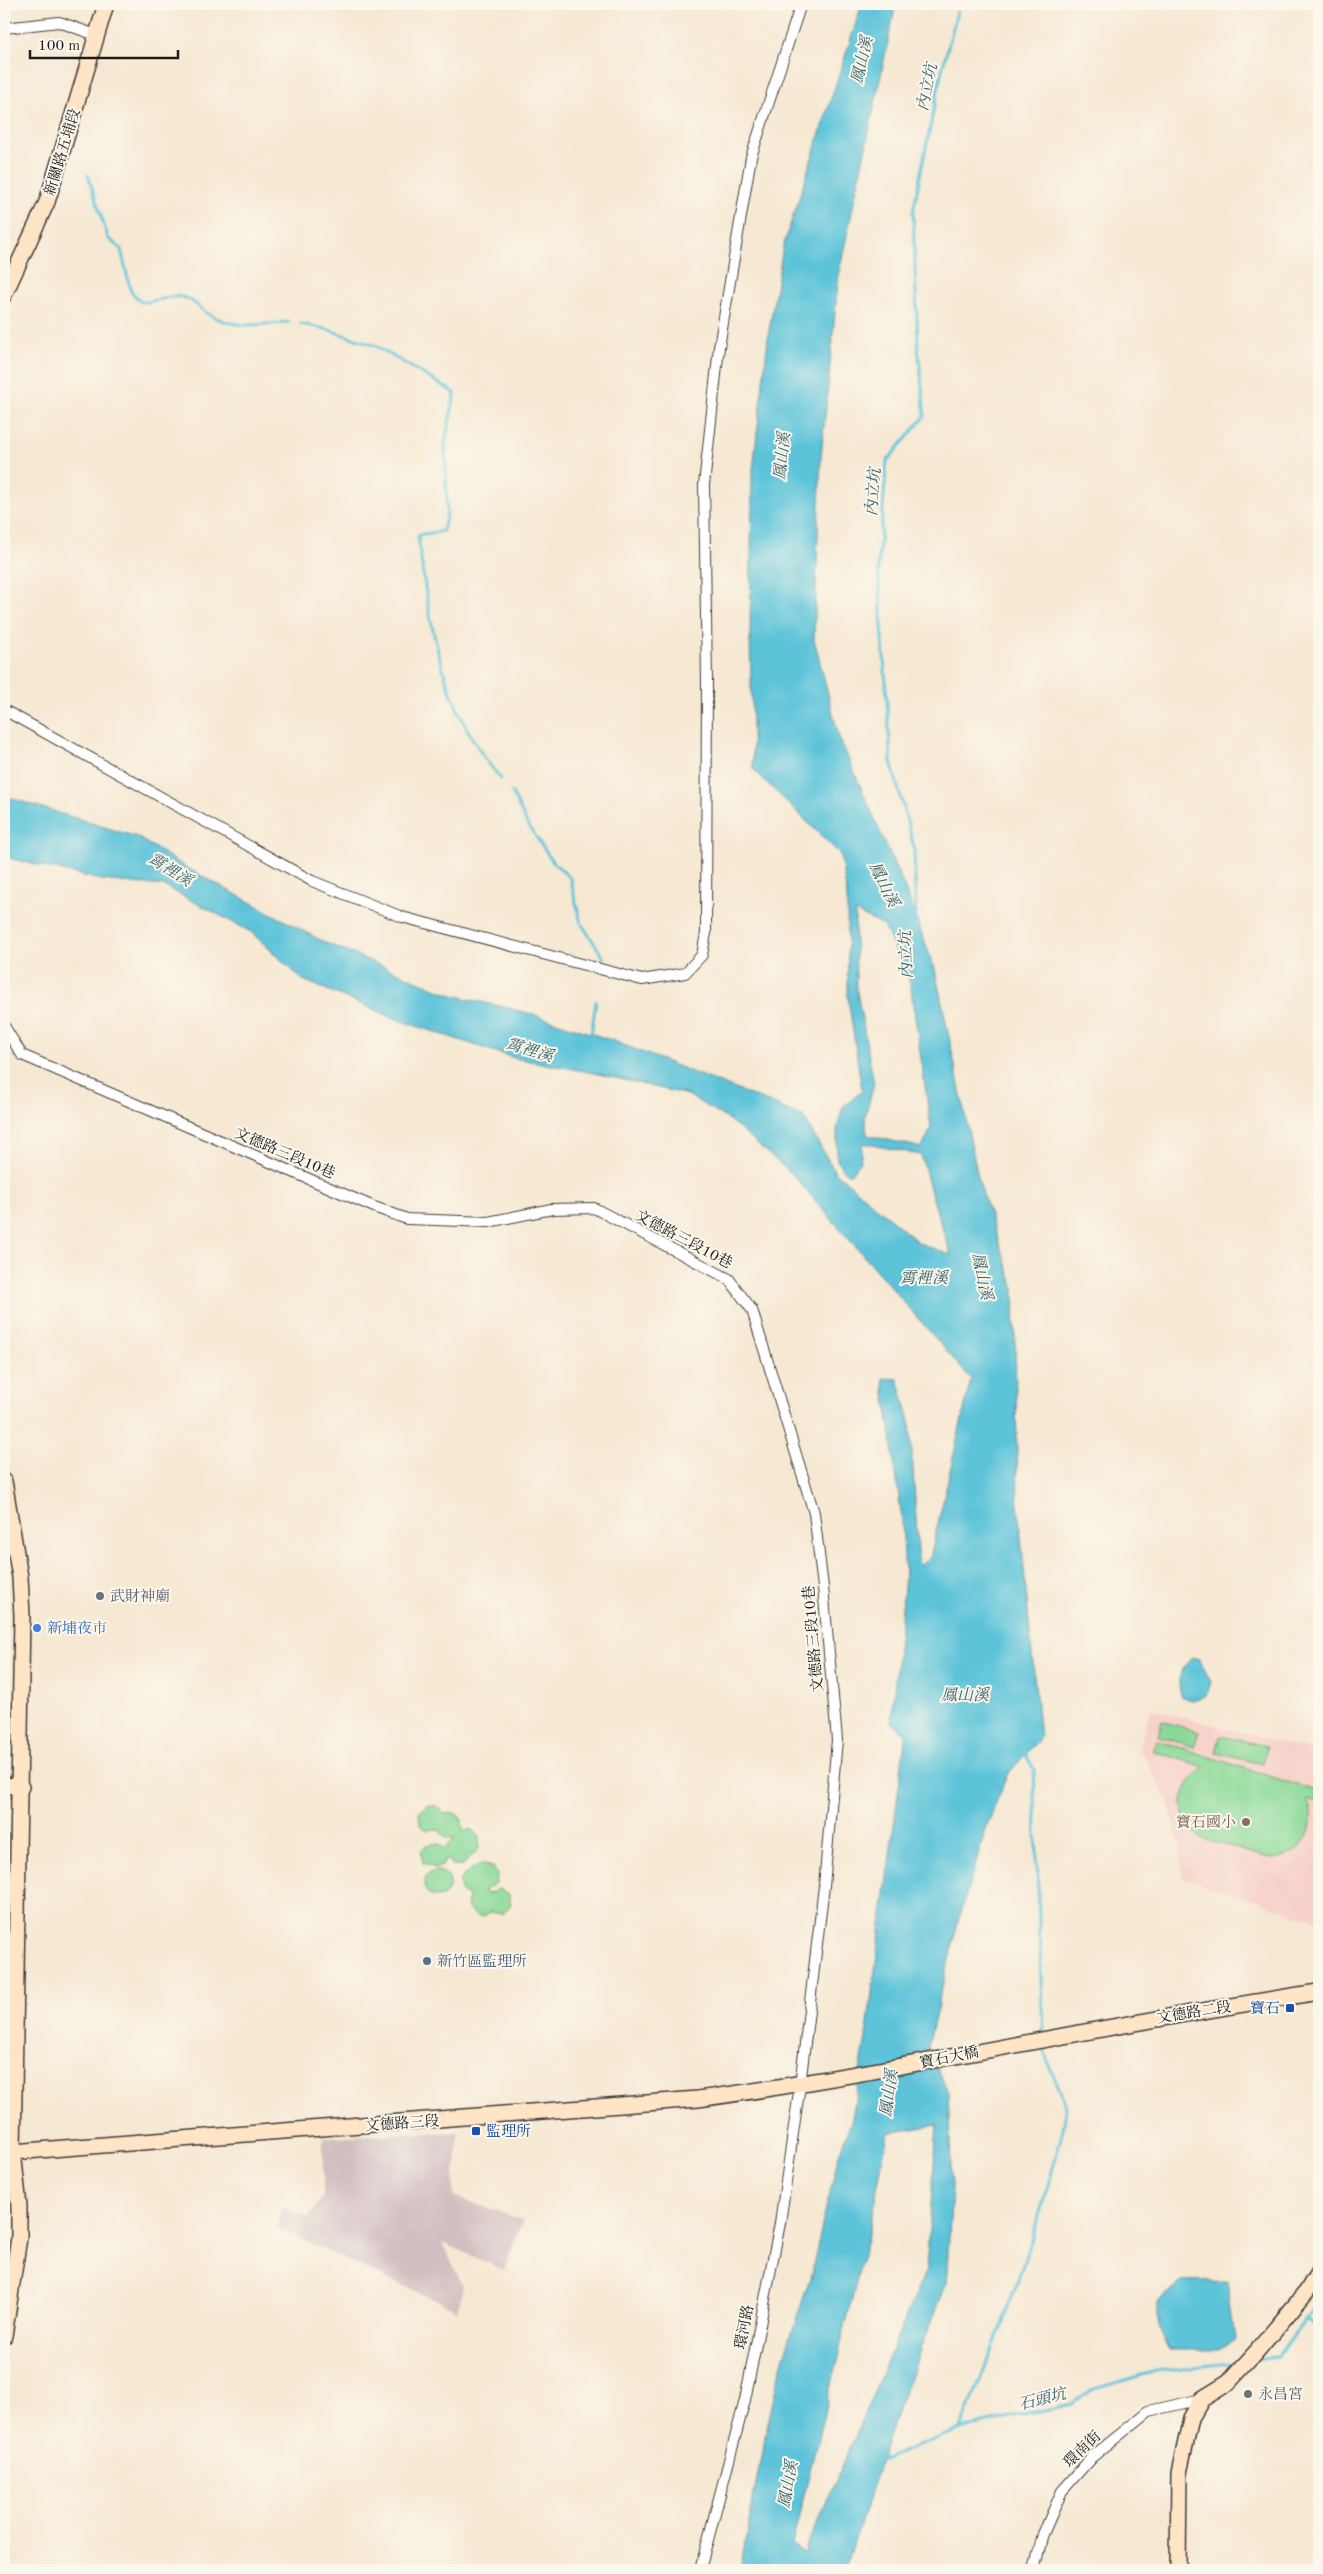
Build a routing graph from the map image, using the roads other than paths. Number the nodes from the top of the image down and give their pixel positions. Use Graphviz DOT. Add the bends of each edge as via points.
graph roads {
  1 [pos="106,4"];
  2 [pos="801,4"];
  3 [pos="4,28"];
  4 [pos="96,35"];
  5 [pos="4,295"];
  6 [pos="4,710"];
  7 [pos="4,1026"];
  8 [pos="4,1481"];
  9 [pos="4,1785"];
  10 [pos="21,1787"];
  11 [pos="1319,1992"];
  12 [pos="1098,2029"];
  13 [pos="800,2085"];
  14 [pos="8,2152"];
  15 [pos="1319,2271"];
  16 [pos="4,2328"];
  17 [pos="1202,2399"];
  18 [pos="700,2570"];
  19 [pos="1034,2570"];
  20 [pos="1178,2570"];
  1 -- 4 [label="main road, 新關路五埔段"];
  2 -- 6 [label="street" via="751,157 719,347 704,485 706,932 702,954 685,973 642,980 402,917 312,881"];
  3 -- 4 [label="street" via="59,22"];
  4 -- 5 [label="main road, 新關路五埔段" via="47,202"];
  7 -- 13 [label="street, 文德路三段10巷" via="22,1055 407,1219 488,1222 552,1209 594,1208 729,1279 752,1310 814,1512 837,1740"];
  8 -- 10 [label="main road" via="20,1577"];
  9 -- 10 [label="main road"];
  10 -- 14 [label="main road"];
  11 -- 12 [label="main road, 文德路二段"];
  12 -- 13 [label="main road, 寶石大橋"];
  13 -- 14 [label="main road, 文德路三段" via="698,2099"];
  13 -- 18 [label="street, 環河路" via="780,2223 745,2400"];
  14 -- 16 [label="main road" via="19,2206 19,2238"];
  15 -- 17 [label="main road" via="1308,2291 1228,2383"];
  17 -- 19 [label="street, 環南街" via="1149,2411 1092,2457 1062,2491 1043,2534"];
  17 -- 20 [label="main road" via="1191,2418 1179,2472"];
}
